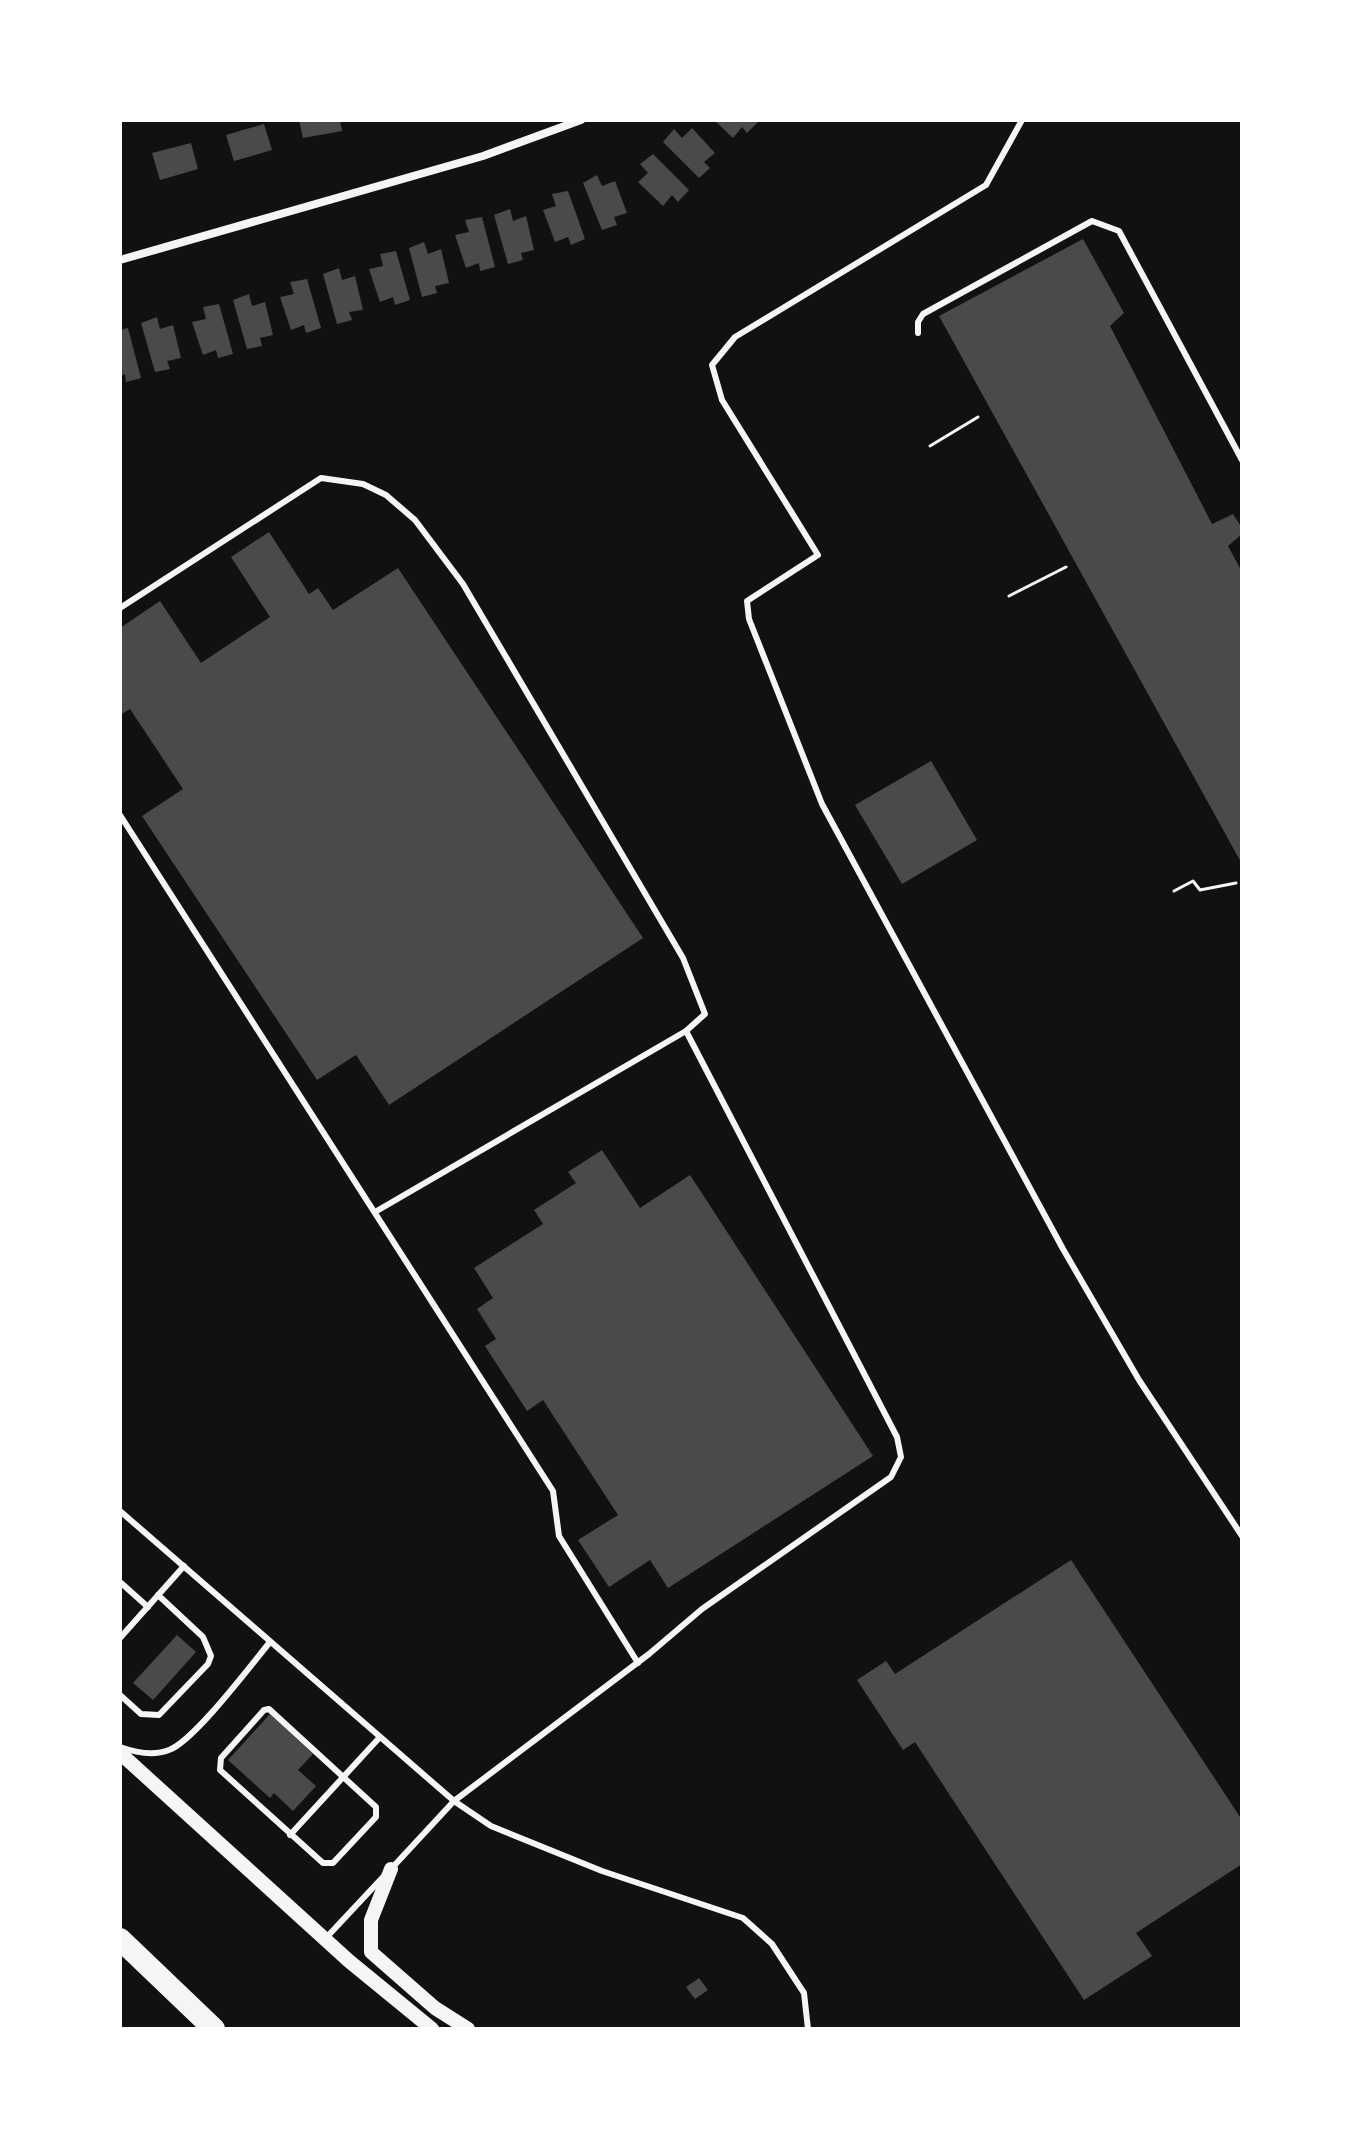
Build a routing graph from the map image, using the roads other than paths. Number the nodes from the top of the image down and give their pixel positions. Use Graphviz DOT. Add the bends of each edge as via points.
graph roads {
  1 [pos="581,120"];
  2 [pos="1022,120"];
  3 [pos="120,260"];
  4 [pos="918,333"];
  5 [pos="1242,460"];
  6 [pos="120,608"];
  7 [pos="120,815"];
  8 [pos="686,1031"];
  9 [pos="375,1212"];
  10 [pos="120,1511"];
  11 [pos="1242,1536"];
  12 [pos="184,1566"];
  13 [pos="120,1582"];
  14 [pos="158,1595"];
  15 [pos="148,1607"];
  16 [pos="120,1638"];
  17 [pos="270,1642"];
  18 [pos="638,1663"];
  19 [pos="120,1695"];
  20 [pos="380,1737"];
  21 [pos="120,1747"];
  22 [pos="120,1753"];
  23 [pos="343,1774"];
  24 [pos="454,1801"];
  25 [pos="290,1835"];
  26 [pos="391,1869"];
  27 [pos="120,1939"];
  28 [pos="325,1939"];
  29 [pos="214,2029"];
  30 [pos="432,2029"];
  31 [pos="468,2029"];
  32 [pos="808,2029"];
  1 -- 3 [label="street" via="483,156"];
  2 -- 11 [label="lane" via="986,185 735,337 712,365 722,400 818,555 747,601 749,619 822,804 1063,1249 1139,1380"];
  4 -- 5 [label="lane" via="923,314 1092,221 1119,231"];
  6 -- 8 [label="lane" via="321,478 363,484 386,495 415,520 463,584 683,958 705,1014"];
  7 -- 9 [label="lane"];
  8 -- 9 [label="lane"];
  8 -- 18 [label="lane" via="897,1437 901,1457 891,1477 702,1609"];
  9 -- 18 [label="lane" via="553,1491 559,1536"];
  10 -- 12 [label="lane"];
  12 -- 14 [label="lane"];
  12 -- 17 [label="lane"];
  13 -- 15 [label="lane"];
  14 -- 15 [label="lane"];
  14 -- 19 [label="lane" via="203,1637 209,1646 208,1664 159,1715 141,1714"];
  15 -- 16 [label="lane"];
  17 -- 20 [label="lane"];
  17 -- 21 [label="lane" via="214,1709 169,1750 139,1753"];
  18 -- 24 [label="lane"];
  20 -- 23 [label="lane"];
  20 -- 24 [label="lane"];
  22 -- 28 [label="street"];
  23 -- 25 [label="lane"];
  23 -- 25 [label="lane" via="376,1807 376,1817 329,1864"];
  23 -- 25 [label="lane" via="269,1709 221,1758 224,1775"];
  24 -- 26 [label="lane"];
  24 -- 32 [label="lane" via="491,1826 602,1871 743,1918 772,1944 804,1993"];
  26 -- 28 [label="lane"];
  26 -- 31 [label="street" via="371,1920 371,1952 435,2008"];
  27 -- 29 [label="highway"];
  28 -- 30 [label="street"];
}
